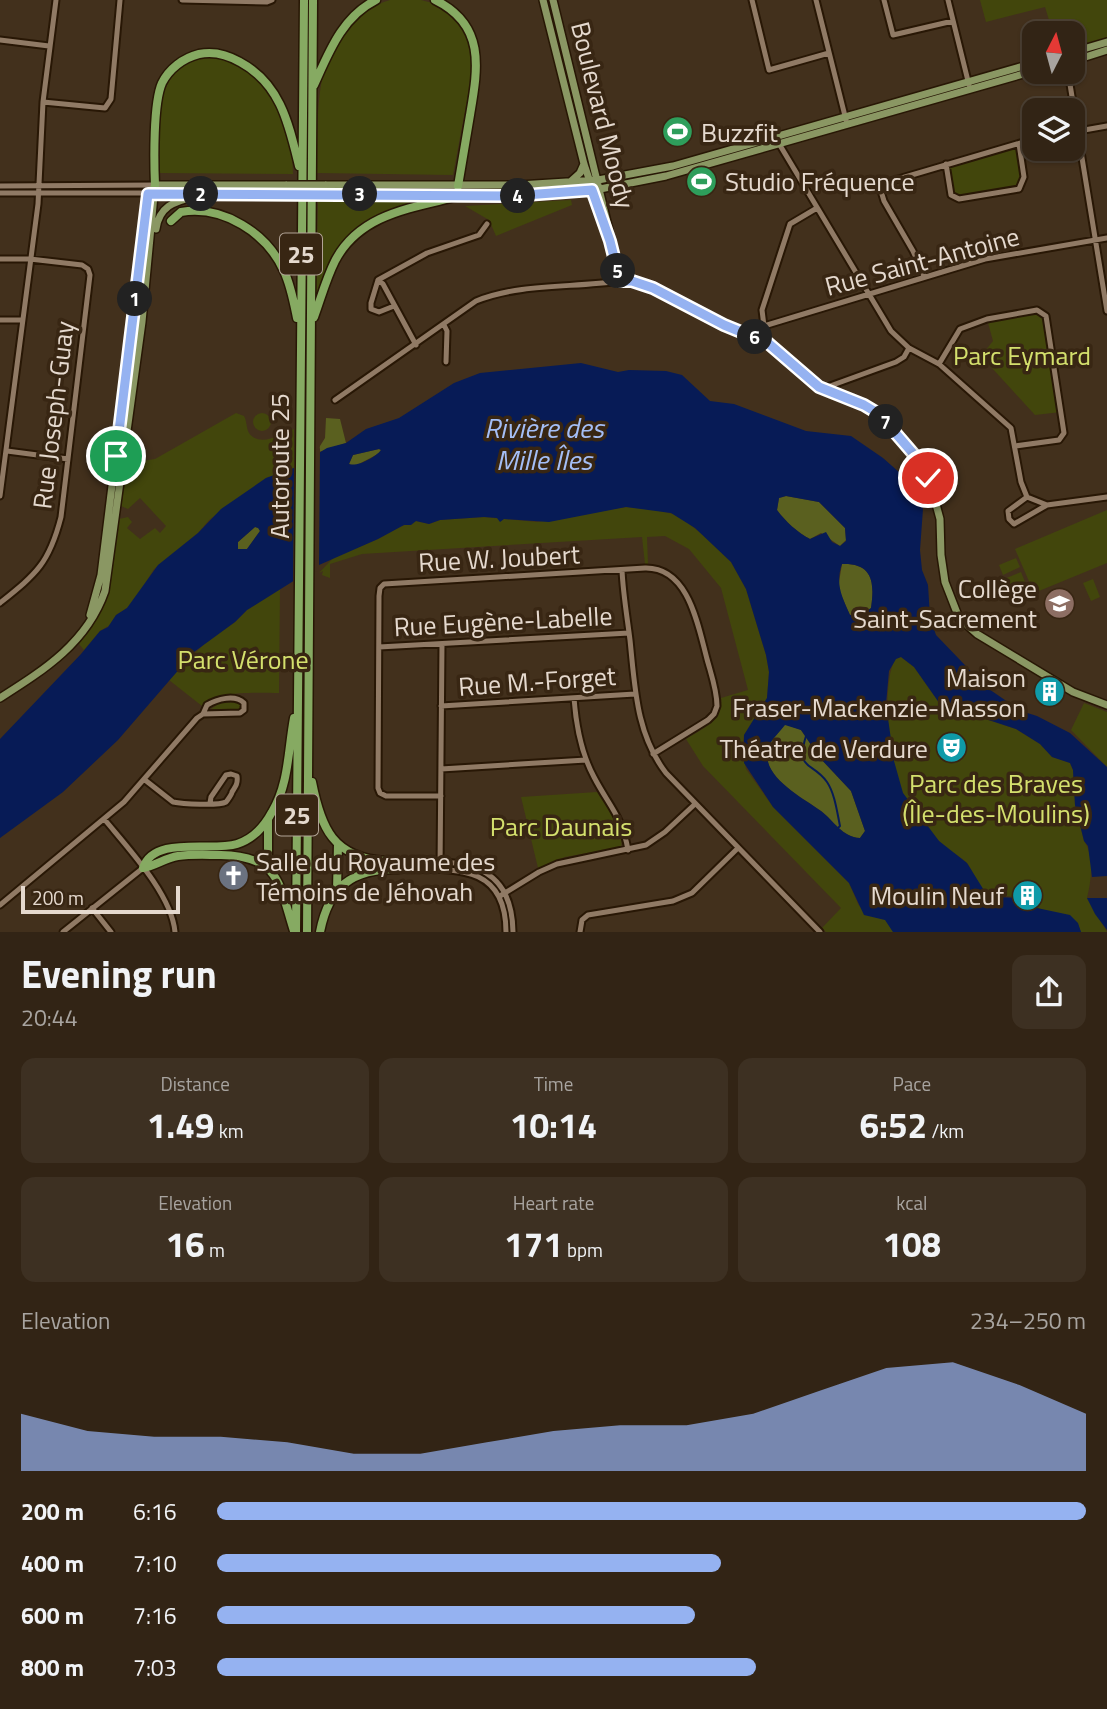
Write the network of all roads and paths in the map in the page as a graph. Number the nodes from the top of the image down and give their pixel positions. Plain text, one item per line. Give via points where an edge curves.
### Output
1 (56, 0) edge
2 (120, 0) edge
3 (182, 0) edge
4 (304, 0) edge
5 (313, 0) edge
6 (376, 0) edge
7 (435, 0) edge
8 (543, 0) edge
9 (553, 0) edge
10 (752, 0) edge
11 (816, 0) edge
12 (884, 0) edge
13 (948, 0) edge
14 (202, 1) edge
15 (269, 1) edge
16 (953, 21) junction
17 (0, 40) edge
18 (1107, 42) edge
19 (50, 46) junction
20 (1085, 48) edge
21 (1107, 50) edge
22 (829, 53) junction
23 (1085, 57) edge
24 (1022, 67) edge
25 (1022, 74) edge
26 (969, 85) junction
27 (313, 88) junction
28 (43, 102) junction
29 (846, 120) junction
30 (1107, 126) edge
31 (1085, 130) edge
32 (775, 136) junction
33 (1022, 143) edge
34 (1018, 144) junction
35 (779, 145) junction
36 (1081, 161) edge
37 (583, 164) junction
38 (946, 164) junction
39 (302, 176) junction
40 (594, 181) junction
41 (570, 183) junction
42 (0, 186) edge
43 (458, 186) junction
44 (287, 189) junction
45 (39, 190) junction
46 (596, 190) junction
47 (153, 191) junction
48 (0, 193) edge
49 (209, 194) junction
50 (459, 196) junction
51 (817, 208) junction
52 (171, 220) dead end
53 (487, 224) dead end
54 (1107, 238) edge
55 (1096, 240) junction
56 (0, 259) edge
57 (30, 259) junction
58 (147, 274) junction
59 (924, 276) junction
60 (378, 280) junction
61 (620, 281) junction
62 (867, 293) junction
63 (1106, 300) edge
64 (394, 306) junction
65 (1107, 311) edge
66 (0, 320) edge
67 (22, 320) junction
68 (311, 323) junction
69 (444, 325) junction
70 (764, 326) junction
71 (300, 332) junction
72 (752, 336) junction
73 (416, 345) junction
74 (909, 348) junction
75 (446, 362) dead end
76 (939, 364) junction
77 (826, 390) junction
78 (335, 400) dead end
79 (1015, 446) junction
80 (7, 451) junction
81 (68, 459) junction
82 (0, 496) edge
83 (1027, 497) junction
84 (1107, 497) edge
85 (1046, 505) junction
86 (113, 511) junction
87 (622, 570) junction
88 (0, 603) edge
89 (629, 633) junction
90 (442, 644) junction
91 (379, 647) junction
92 (635, 694) junction
93 (0, 698) edge
94 (298, 698) junction
95 (574, 698) junction
96 (1107, 705) edge
97 (441, 706) junction
98 (203, 714) junction
99 (653, 754) junction
100 (586, 760) junction
101 (309, 766) junction
102 (441, 769) junction
103 (145, 780) junction
104 (441, 796) junction
105 (210, 803) junction
106 (695, 804) junction
107 (268, 819) junction
108 (105, 820) junction
109 (338, 844) junction
110 (738, 848) junction
111 (628, 850) junction
112 (386, 861) joint
113 (440, 862) junction
114 (142, 868) junction
115 (268, 869) junction
116 (398, 869) joint
117 (440, 869) junction
118 (337, 890) junction
119 (502, 894) junction
120 (0, 905) edge
121 (92, 908) junction
122 (63, 932) edge
123 (111, 932) edge
124 (175, 932) edge
125 (295, 932) edge
126 (307, 932) edge
127 (320, 932) edge
128 (506, 932) edge
129 (513, 932) edge
130 (580, 932) edge
131 (820, 932) edge

1 - 19 street
2 - 28 street via 111,99 105,108
3 - 14 street
4 - 39 highway, Autoroute 25 / 25
5 - 27 highway, Autoroute 25 / 25
6 - 27 highway via 341,30
7 - 43 highway via 467,27 477,57
8 - 37 main road, Boulevard Moody
9 - 40 main road, Boulevard Moody
10 - 22 street via 769,70
11 - 22 street
12 - 16 street via 892,35
13 - 16 street
14 - 15 street
16 - 26 street
17 - 19 street
18 - 20 main road
19 - 28 street
21 - 23 main road
22 - 29 street
24 - 26 main road
25 - 26 main road
26 - 29 main road
27 - 68 highway, Autoroute 25 / 25
28 - 45 street
29 - 32 main road
29 - 35 main road
30 - 31 street
32 - 35 street
32 - 40 main road via 664,168
33 - 34 street
34 - 38 street
34 - 38 street via 1024,177 1019,189 959,199 951,195
35 - 46 main road
35 - 51 street
36 - 55 street
37 - 40 main road, Boulevard Moody
37 - 41 main road
38 - 59 street via 888,182 881,191
39 - 47 highway via 286,117 270,86 239,61 206,53 178,64 161,86
39 - 71 highway, Autoroute 25 / 25
40 - 41 main road
40 - 46 main road, Boulevard Moody
41 - 43 main road
42 - 45 street
43 - 44 main road, bridge
44 - 47 main road
44 - 49 main road
44 - 50 main road, bridge
45 - 47 street
45 - 47 street
45 - 48 street
45 - 57 street
46 - 50 main road
46 - 61 main road, Boulevard Moody via 608,217
47 - 49 main road
47 - 58 main road
47 - 86 main road
49 - 58 main road via 177,201 162,211
50 - 68 highway via 394,212 360,230 337,258
51 - 62 street
51 - 70 street via 790,224 762,310
52 - 71 highway via 181,212 205,212 230,219 255,234 285,273
53 - 60 street via 479,235 427,253
54 - 55 street, Rue Saint-Antoine
55 - 59 street, Rue Saint-Antoine via 985,259
55 - 63 street
56 - 57 street, Rue Joseph-Guay
57 - 67 street
57 - 81 street, Rue Joseph-Guay via 82,265 90,275
58 - 86 main road
59 - 62 street, Rue Saint-Antoine
60 - 64 street
60 - 64 street via 371,309 379,312
61 - 69 street via 495,295 473,303
61 - 72 main road via 653,288
62 - 70 street, Rue Saint-Antoine
62 - 74 street via 891,331
63 - 65 street
64 - 73 street
66 - 67 street
67 - 80 street
68 - 101 highway, Autoroute 25 / 25
69 - 73 street
69 - 75 street
70 - 72 street, Rue Saint-Antoine
71 - 94 highway, Autoroute 25 / 25
72 - 77 main road via 772,345
73 - 78 street
74 - 76 street
74 - 77 street via 896,362
76 - 79 street via 1011,428
76 - 79 street via 960,329 1037,310 1046,316 1064,433 1059,440
77 - 96 main road via 879,414 923,466 940,517 945,582 961,621 1067,688
79 - 83 street
80 - 81 street
80 - 82 street
81 - 88 street, Rue Joseph-Guay via 61,517 51,551 34,575
83 - 85 street
83 - 85 street via 1008,511 1014,524
84 - 85 street
86 - 93 main road via 106,585 97,611 54,662
87 - 89 street
87 - 91 street, Rue W. Joubert via 386,584 381,587
87 - 99 street, Rue W. Joubert via 661,569 690,600 717,699 711,717
89 - 90 street, Rue Eugène-Labelle
89 - 92 street
90 - 91 street, Rue Eugène-Labelle
90 - 97 street
91 - 104 street via 378,790 386,796
92 - 95 street, Rue M.-Forget
92 - 99 street
94 - 107 highway via 284,785
94 - 125 highway, Autoroute 25 / 25
95 - 97 street, Rue M.-Forget
95 - 100 street
97 - 102 street
98 - 98 street via 240,713 244,703 238,698 218,699 207,705
98 - 103 street
99 - 106 street
100 - 102 street
100 - 111 street via 622,824
101 - 109 highway via 320,817
101 - 126 highway, Autoroute 25 / 25
102 - 104 street
103 - 105 street via 173,802
103 - 108 street
104 - 113 street
105 - 105 street via 226,801 238,783 237,776 226,775
106 - 110 street
106 - 111 street via 655,840
107 - 114 highway via 239,843 170,848 146,859
107 - 115 highway
108 - 114 street
108 - 120 street
109 - 112 highway via 362,858
109 - 118 highway
110 - 130 street via 685,897 591,914 582,920
110 - 131 street
111 - 119 street via 557,864
112 - 113 street
113 - 117 street
113 - 119 street via 479,869 495,880
114 - 115 highway via 173,857 203,855 246,857
114 - 121 street
114 - 124 street via 169,906
115 - 125 highway via 281,889
116 - 117 street
116 - 118 highway via 364,873
117 - 119 street via 474,873
118 - 127 highway
119 - 128 street
119 - 129 street via 512,913
121 - 122 street
121 - 123 street

